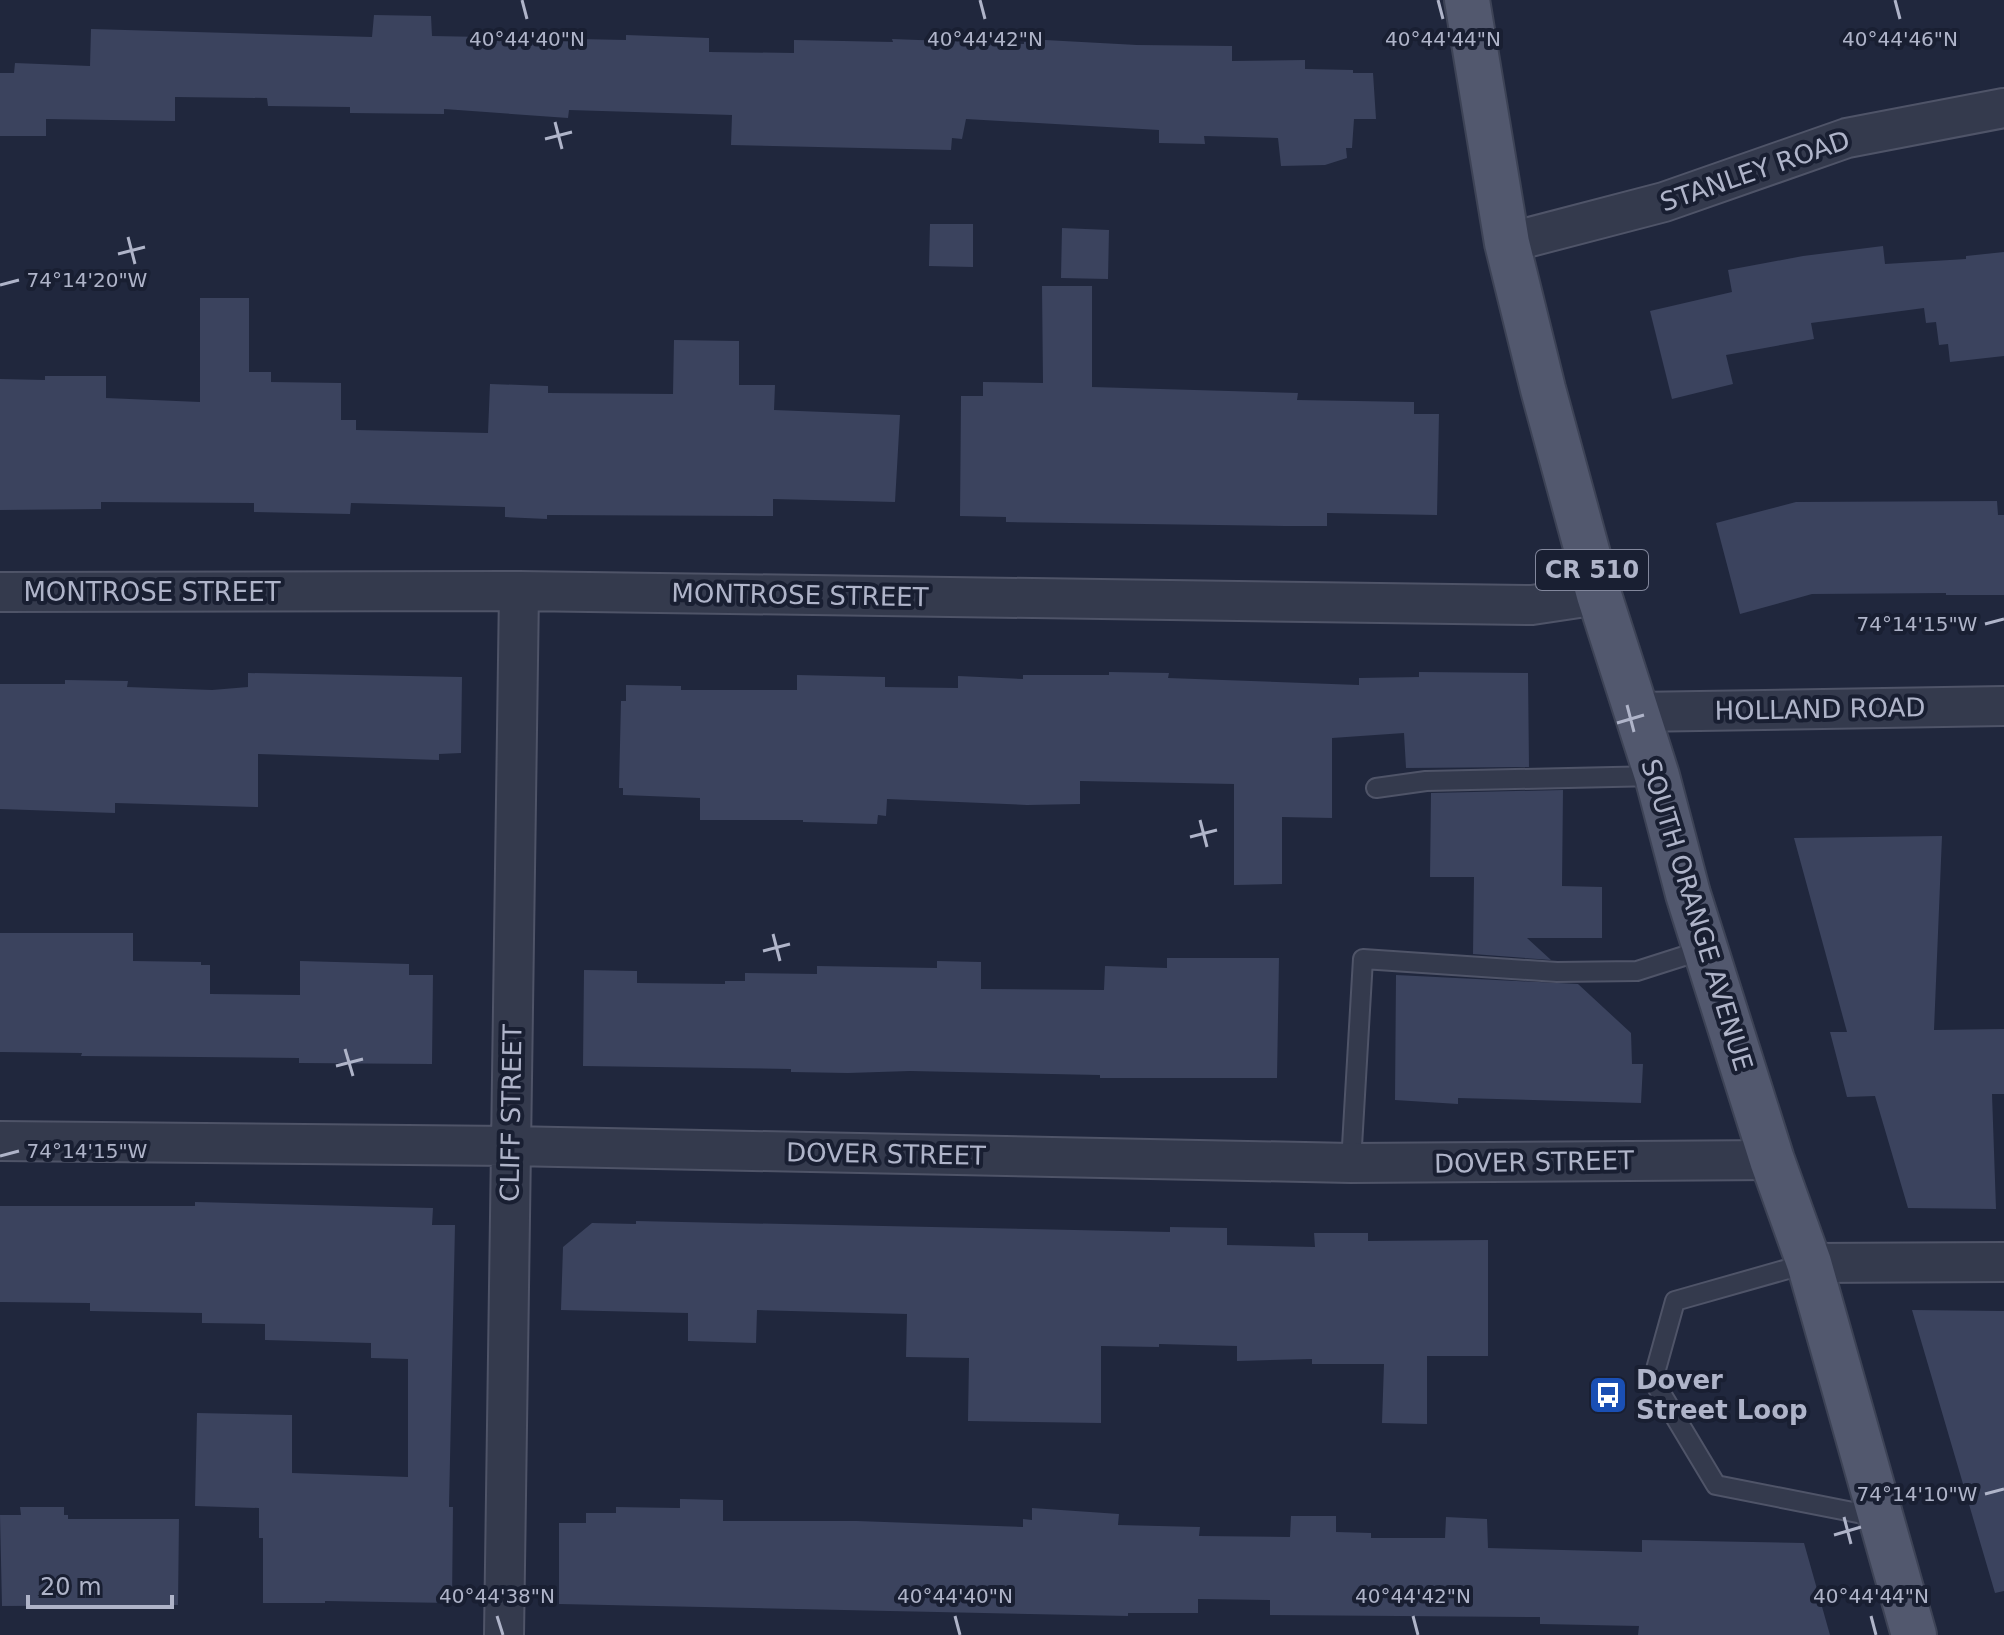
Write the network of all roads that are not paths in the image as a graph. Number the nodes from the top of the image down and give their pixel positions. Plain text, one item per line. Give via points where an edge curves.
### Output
1 (1467, 0) edge
2 (2004, 108) edge
3 (1507, 243) junction
4 (519, 591) junction
5 (0, 592) edge
6 (1599, 595) junction
7 (2004, 706) edge
8 (1635, 712) junction
9 (1657, 776) junction
10 (1376, 788) dead end
11 (1706, 949) junction
12 (0, 1141) edge
13 (510, 1146) junction
14 (1772, 1160) junction
15 (1351, 1163) junction
16 (2004, 1262) edge
17 (1809, 1263) junction
18 (1881, 1517) junction
19 (504, 1635) edge
20 (1914, 1635) edge

1 - 3 main road, SOUTH ORANGE AVENUE / CR 510
2 - 3 street, STANLEY ROAD via 1847,138 1664,202
3 - 6 main road, SOUTH ORANGE AVENUE / CR 510
4 - 5 street, MONTROSE STREET
4 - 6 street, MONTROSE STREET via 1532,605
4 - 13 street, CLIFF STREET
6 - 8 main road, SOUTH ORANGE AVENUE / CR 510
7 - 8 street, HOLLAND ROAD
8 - 9 main road, SOUTH ORANGE AVENUE / CR 510
9 - 10 lane via 1426,781
9 - 11 main road, SOUTH ORANGE AVENUE / CR 510
11 - 14 main road, SOUTH ORANGE AVENUE / CR 510
11 - 15 lane via 1637,971 1557,972 1363,959
12 - 13 street, DOVER STREET
13 - 15 street, DOVER STREET
13 - 19 street, CLIFF STREET
14 - 15 street, DOVER STREET
14 - 17 main road, SOUTH ORANGE AVENUE / CR 510
16 - 17 street
17 - 18 main road, SOUTH ORANGE AVENUE / CR 510
17 - 18 lane via 1675,1301 1653,1380 1716,1485
18 - 20 main road, SOUTH ORANGE AVENUE / CR 510

